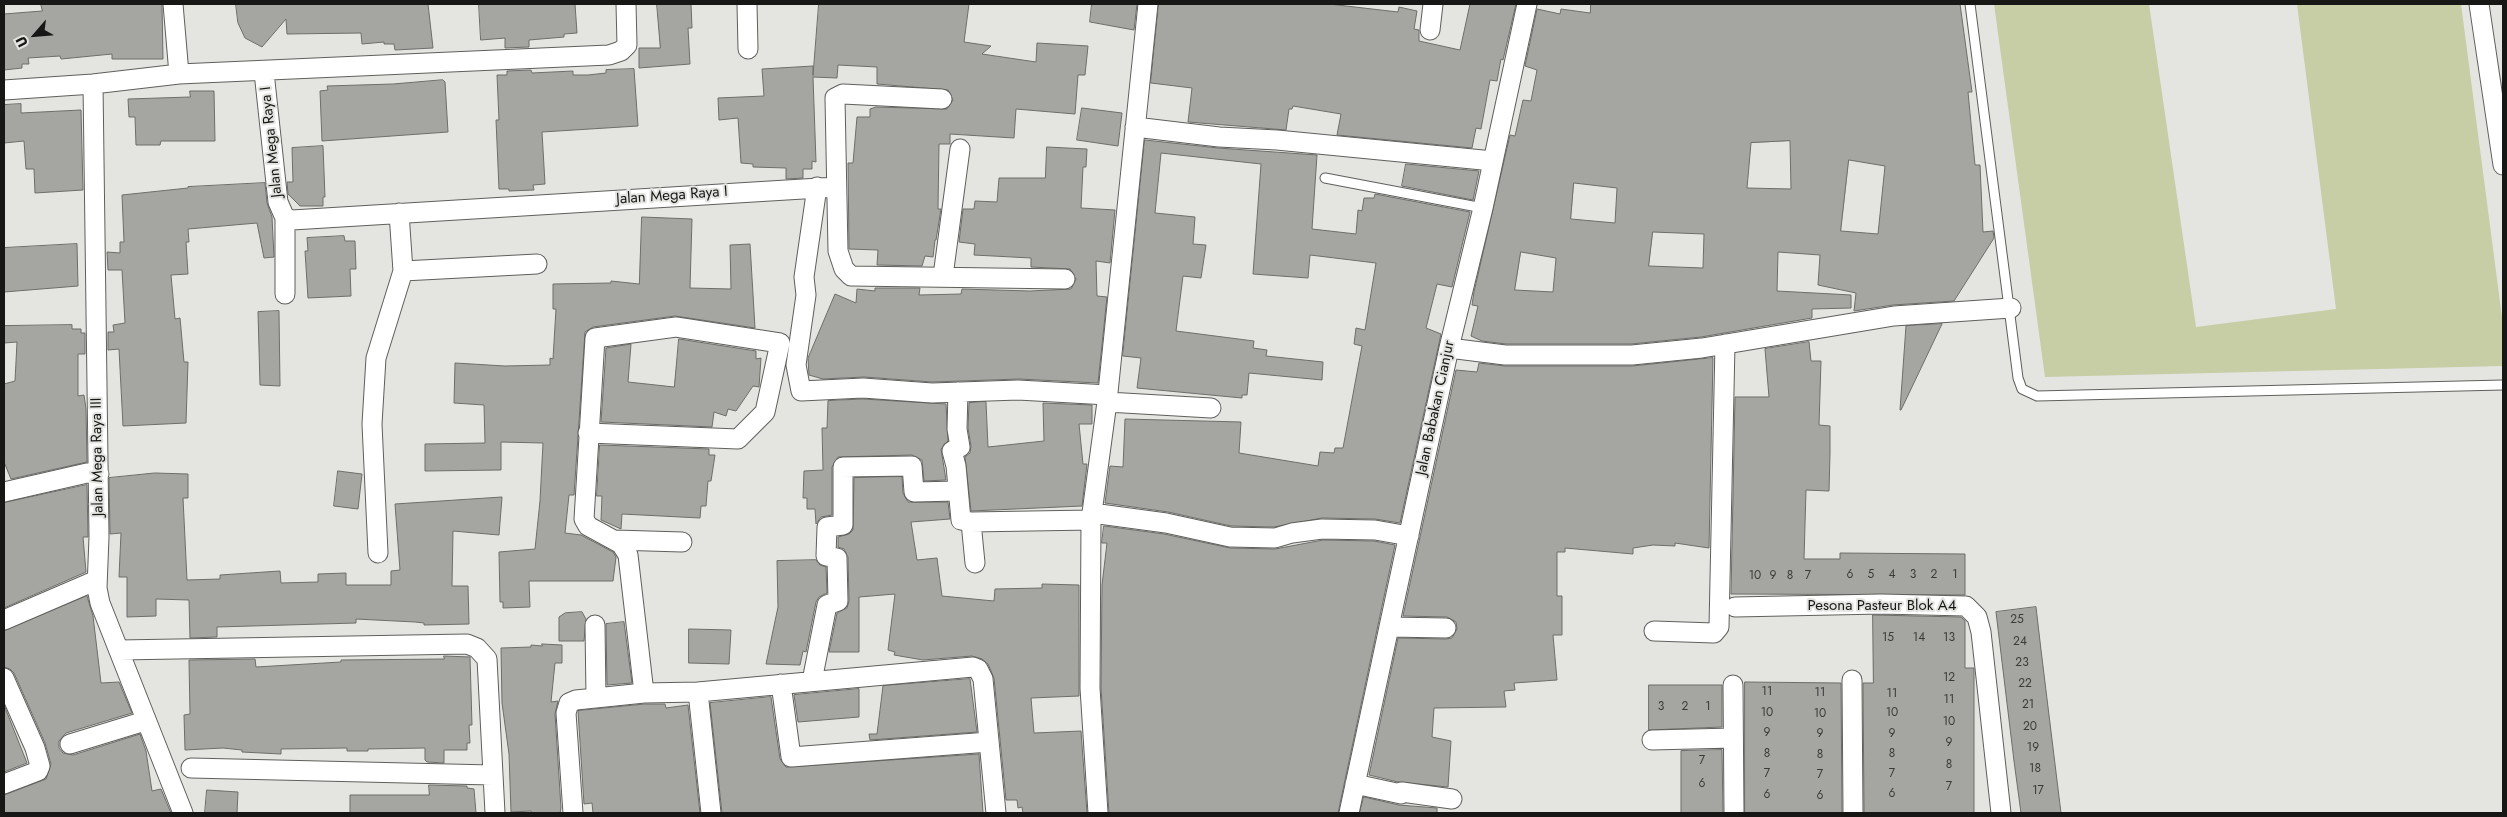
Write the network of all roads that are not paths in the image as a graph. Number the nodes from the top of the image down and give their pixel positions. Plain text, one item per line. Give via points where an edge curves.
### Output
1 (173, 4) edge
2 (626, 4) edge
3 (747, 4) edge
4 (1148, 4) edge
5 (1434, 4) edge
6 (1527, 4) edge
7 (1970, 4) edge
8 (2479, 4) edge
9 (1430, 30) dead end
10 (748, 49) dead end
11 (264, 72) junction
12 (179, 74) junction
13 (93, 84) junction
14 (4, 90) edge
15 (942, 99) dead end
16 (1135, 126) junction
17 (960, 149) dead end
18 (1493, 161) junction
19 (2503, 165) edge
20 (1325, 178) dead end
21 (817, 187) junction
22 (836, 187) junction
23 (1483, 208) junction
24 (399, 213) junction
25 (285, 218) junction
26 (537, 264) dead end
27 (403, 271) junction
28 (944, 276) junction
29 (1065, 279) dead end
30 (285, 294) dead end
31 (2011, 308) junction
32 (1725, 344) junction
33 (1449, 348) junction
34 (2503, 385) edge
35 (958, 392) junction
36 (1108, 398) junction
37 (1211, 408) dead end
38 (588, 433) junction
39 (99, 474) junction
40 (958, 491) junction
41 (4, 492) edge
42 (1091, 516) junction
43 (971, 522) junction
44 (1409, 536) junction
45 (615, 540) junction
46 (682, 542) dead end
47 (378, 553) dead end
48 (974, 563) dead end
49 (97, 580) junction
50 (1735, 608) dead end
51 (4, 620) edge
52 (594, 624) dead end
53 (1389, 628) junction
54 (1446, 628) dead end
55 (1654, 631) dead end
56 (119, 650) junction
57 (4, 678) edge
58 (1852, 680) dead end
59 (812, 681) junction
60 (781, 684) junction
61 (1733, 685) dead end
62 (698, 692) junction
63 (644, 693) junction
64 (596, 698) junction
65 (145, 721) junction
66 (1733, 738) junction
67 (1652, 740) dead end
68 (989, 742) junction
69 (70, 744) dead end
70 (191, 768) dead end
71 (492, 775) junction
72 (4, 784) edge
73 (1355, 784) junction
74 (1452, 799) dead end
75 (183, 813) edge
76 (495, 813) edge
77 (574, 813) edge
78 (711, 813) edge
79 (996, 813) edge
80 (1098, 813) edge
81 (1349, 813) edge
82 (1734, 813) edge
83 (1853, 813) edge
84 (2001, 813) edge

1 - 12 street
2 - 11 street, Jalan Mega Raya I via 627,45 609,55
3 - 10 street
4 - 16 street
5 - 9 street
6 - 18 street, Jalan Babakan Cianjur
7 - 31 lane
8 - 19 street
11 - 12 street
11 - 25 street, Jalan Mega Raya I via 278,202
12 - 13 street
13 - 14 street
13 - 39 street, Jalan Mega Raya III
15 - 22 street via 838,94 834,103
16 - 18 street via 1219,137
16 - 36 street
17 - 28 street
18 - 23 street, Jalan Babakan Cianjur
20 - 23 lane
21 - 22 street, Jalan Mega Raya I
21 - 24 street, Jalan Mega Raya I
21 - 35 street via 796,365 801,391 863,388
22 - 28 street via 839,257 851,276
23 - 33 street, Jalan Babakan Cianjur
24 - 25 street, Jalan Mega Raya I
24 - 27 street
25 - 30 street
26 - 27 street
27 - 47 street via 376,358 372,424
28 - 29 street
31 - 32 street via 1894,316
31 - 34 lane via 2018,378 2022,389 2037,396
32 - 33 street via 1632,355 1504,355
32 - 55 street via 1719,627 1714,633
33 - 44 street, Jalan Babakan Cianjur
35 - 36 street via 1018,390
35 - 40 street via 960,447 952,451
36 - 37 street
36 - 42 street
38 - 38 street via 595,338 676,327 780,343 764,412 738,439
38 - 45 street via 585,523
39 - 41 street via 87,473
39 - 49 street, Jalan Mega Raya III
40 - 43 street via 961,520
40 - 59 street via 914,492 912,466 843,467 843,525 827,527 826,556 837,558 838,601 827,605
42 - 43 street
42 - 44 street via 1166,523 1230,538 1275,538 1322,529 1375,530
42 - 80 street via 1090,688
43 - 48 street
44 - 53 street, Jalan Babakan Cianjur
45 - 46 street
45 - 63 street via 628,555
49 - 51 street
49 - 56 street, Jalan Mega Raya III via 100,603
50 - 84 street, Pesona Pasteur Blok A4 via 1881,604 1966,606 1977,618 1981,632
52 - 64 street
53 - 54 street
53 - 73 street, Jalan Babakan Cianjur
56 - 65 street, Jalan Mega Raya III
56 - 71 street via 467,644 477,648 487,659
57 - 72 street via 36,748 40,766 38,771
58 - 83 street
59 - 60 street
59 - 68 street via 973,667 983,678
60 - 62 street
60 - 68 street via 791,758
61 - 66 street
62 - 63 street
62 - 78 street
63 - 64 street
64 - 77 street via 569,703 566,713
65 - 69 street
65 - 75 street, Jalan Mega Raya III
66 - 67 street
66 - 82 street
68 - 79 street
70 - 71 street
71 - 76 street
73 - 74 street via 1401,794
73 - 81 street, Jalan Babakan Cianjur

